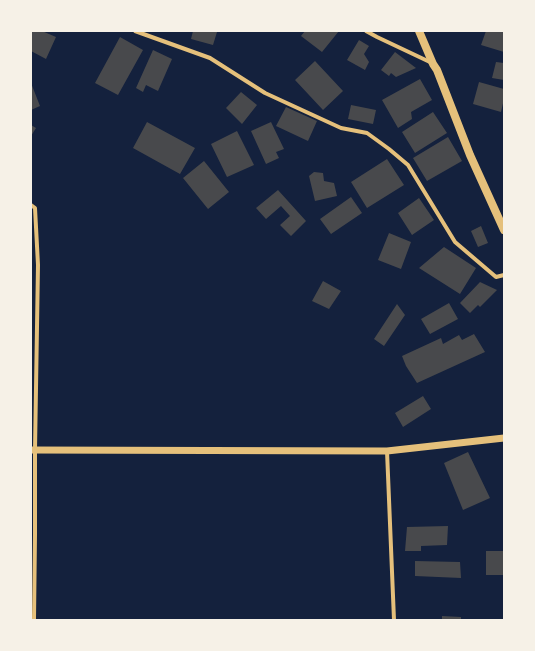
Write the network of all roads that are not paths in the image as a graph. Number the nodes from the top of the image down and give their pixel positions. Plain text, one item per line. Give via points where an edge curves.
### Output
1 (135, 31) edge
2 (366, 31) edge
3 (419, 31) edge
4 (433, 64) junction
5 (31, 205) edge
6 (503, 225) edge
7 (504, 275) edge
8 (504, 438) edge
9 (33, 450) edge
10 (387, 451) junction
11 (34, 620) edge
12 (394, 620) edge

1 - 7 street via 210,58 265,92 341,128 367,133 408,165 455,242 496,277
2 - 4 street
3 - 4 main road
4 - 6 main road via 470,155
5 - 9 street via 35,208 38,265
8 - 10 street
9 - 10 street
9 - 11 street
10 - 12 street

